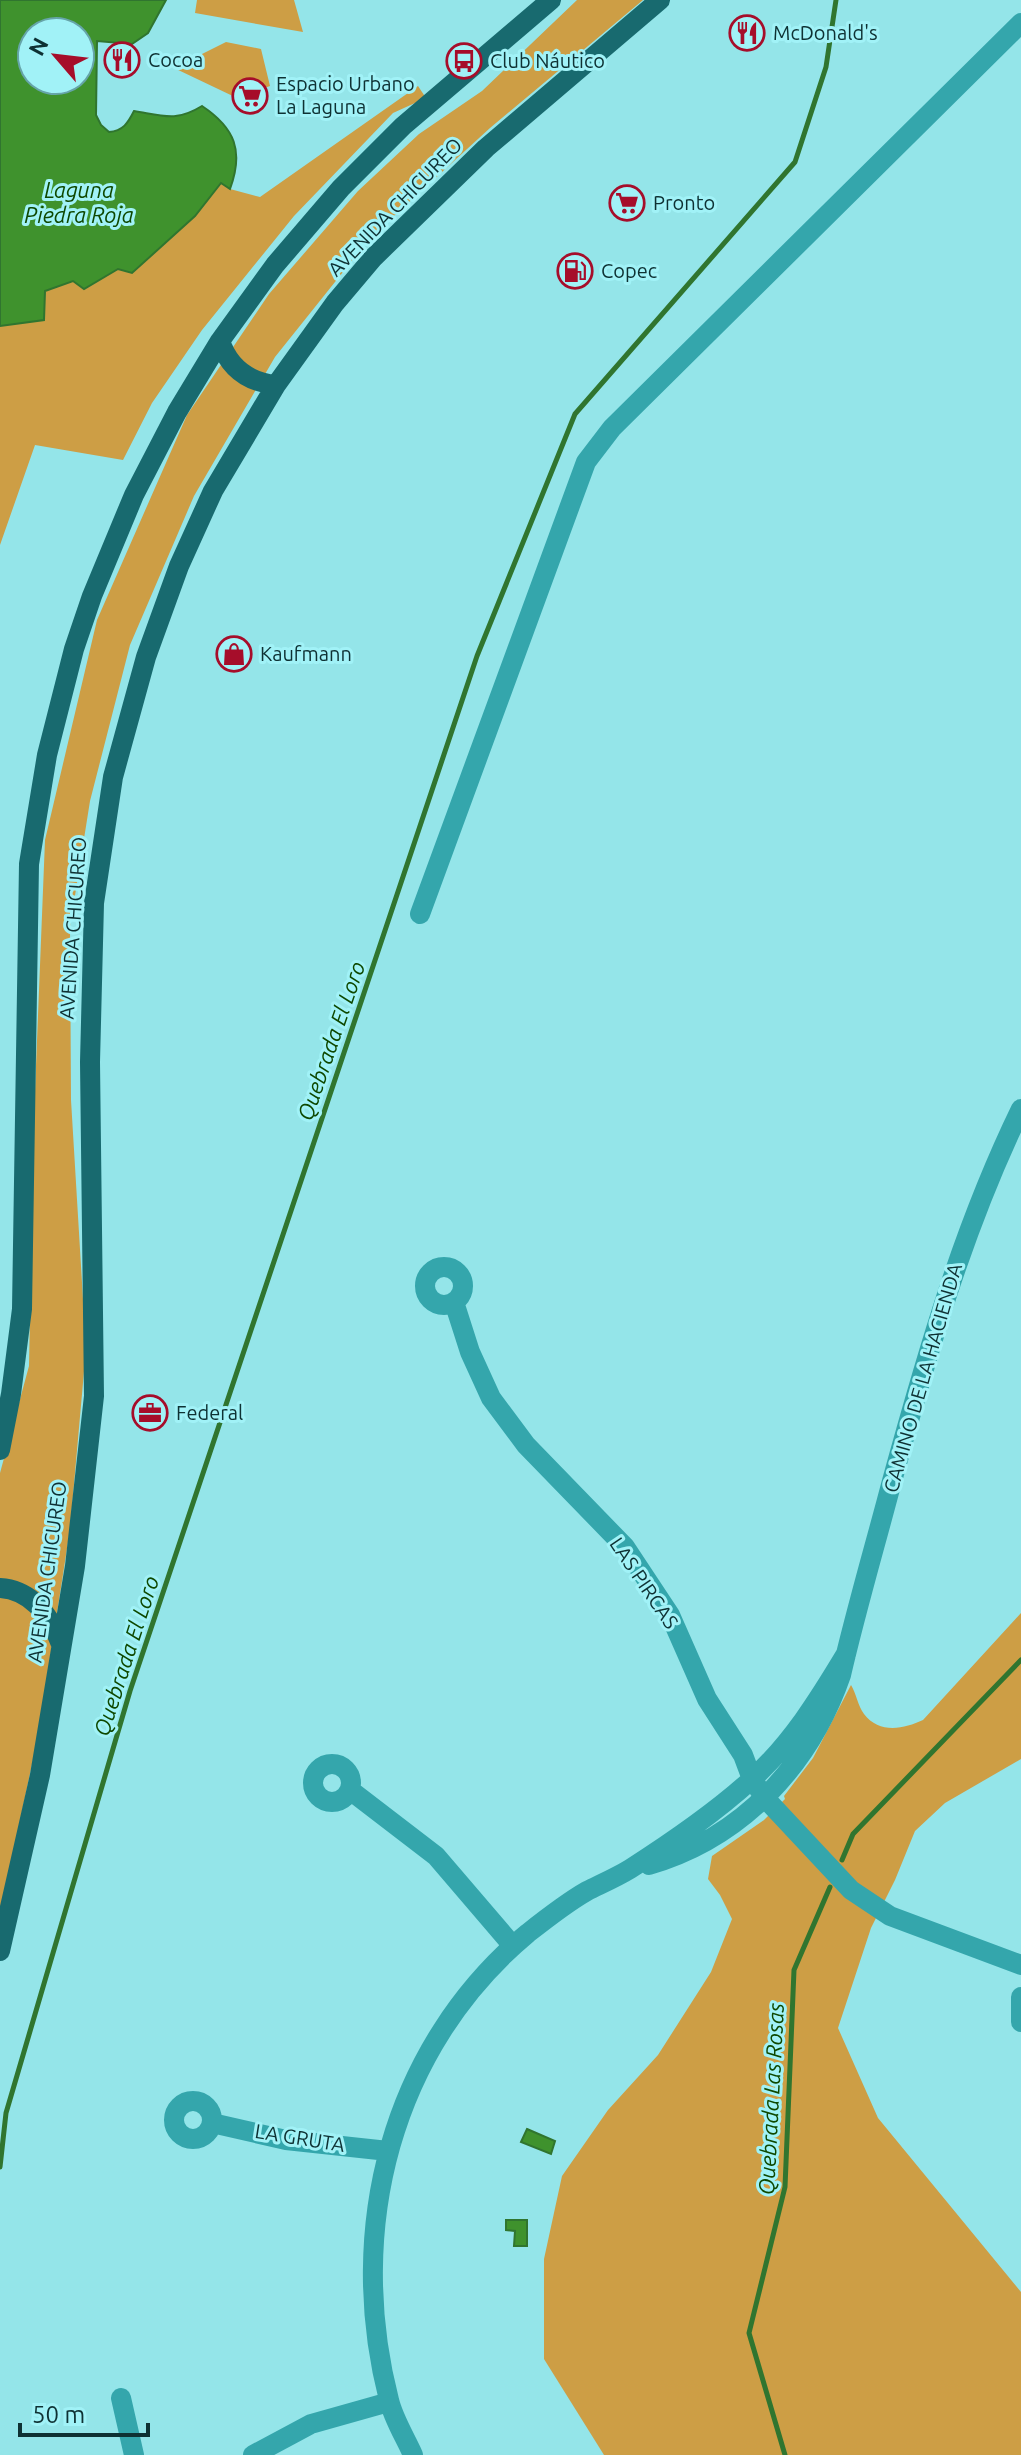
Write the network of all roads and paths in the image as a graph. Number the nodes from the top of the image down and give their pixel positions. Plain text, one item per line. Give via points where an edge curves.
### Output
1 (551, 0) edge
2 (660, 0) edge
3 (1021, 23) edge
4 (220, 341) junction
5 (276, 385) junction
6 (420, 914) dead end
7 (1021, 1109) edge
8 (454, 1302) dead end
9 (0, 1450) edge
10 (0, 1588) edge
11 (61, 1644) junction
12 (846, 1654) junction
13 (752, 1779) junction
14 (350, 1790) dead end
15 (765, 1798) junction
16 (626, 1871) junction
17 (513, 1946) junction
18 (0, 1951) edge
19 (1021, 1965) edge
20 (1021, 1997) edge
21 (1021, 2022) edge
22 (212, 2123) dead end
23 (388, 2151) junction
24 (121, 2398) dead end
25 (389, 2402) junction
26 (134, 2455) edge
27 (253, 2455) edge
28 (413, 2455) edge

1 - 4 main road, AVENIDA CHICUREO via 427,103 365,163 291,245
2 - 5 main road, AVENIDA CHICUREO via 486,148 373,258
3 - 6 street via 612,428 586,462
4 - 5 main road via 241,373
4 - 9 main road, AVENIDA CHICUREO via 155,453 112,545 74,649 47,755 29,864 22,1309
5 - 11 main road, AVENIDA CHICUREO via 213,491 179,566 130,710 106,811 94,903 90,1006 94,1396
7 - 12 street, CAMINO DE LA HACIENDA via 944,1297
8 - 13 street, LAS PIRCAS via 491,1398 526,1445 625,1547 670,1615 707,1699
10 - 11 main road via 35,1602
11 - 18 main road, AVENIDA CHICUREO via 40,1775
12 - 13 street, CAMINO DE LA HACIENDA via 798,1728
12 - 15 street, CAMINO DE LA HACIENDA via 816,1732
13 - 15 street, LAS PIRCAS
13 - 16 street, CAMINO DE LA HACIENDA
14 - 17 street via 436,1856
15 - 16 street, CAMINO DE LA HACIENDA via 703,1842
15 - 19 street, LAS PIRCAS via 851,1890 890,1916
16 - 17 street, CAMINO DE LA HACIENDA via 567,1904
17 - 23 street, CAMINO DE LA HACIENDA via 460,2003 423,2062
20 - 21 street
22 - 23 street, LA GRUTA via 286,2140
23 - 25 street, CAMINO DE LA HACIENDA via 375,2223 372,2287
24 - 26 street
25 - 27 street via 311,2424
25 - 28 street, CAMINO DE LA HACIENDA

